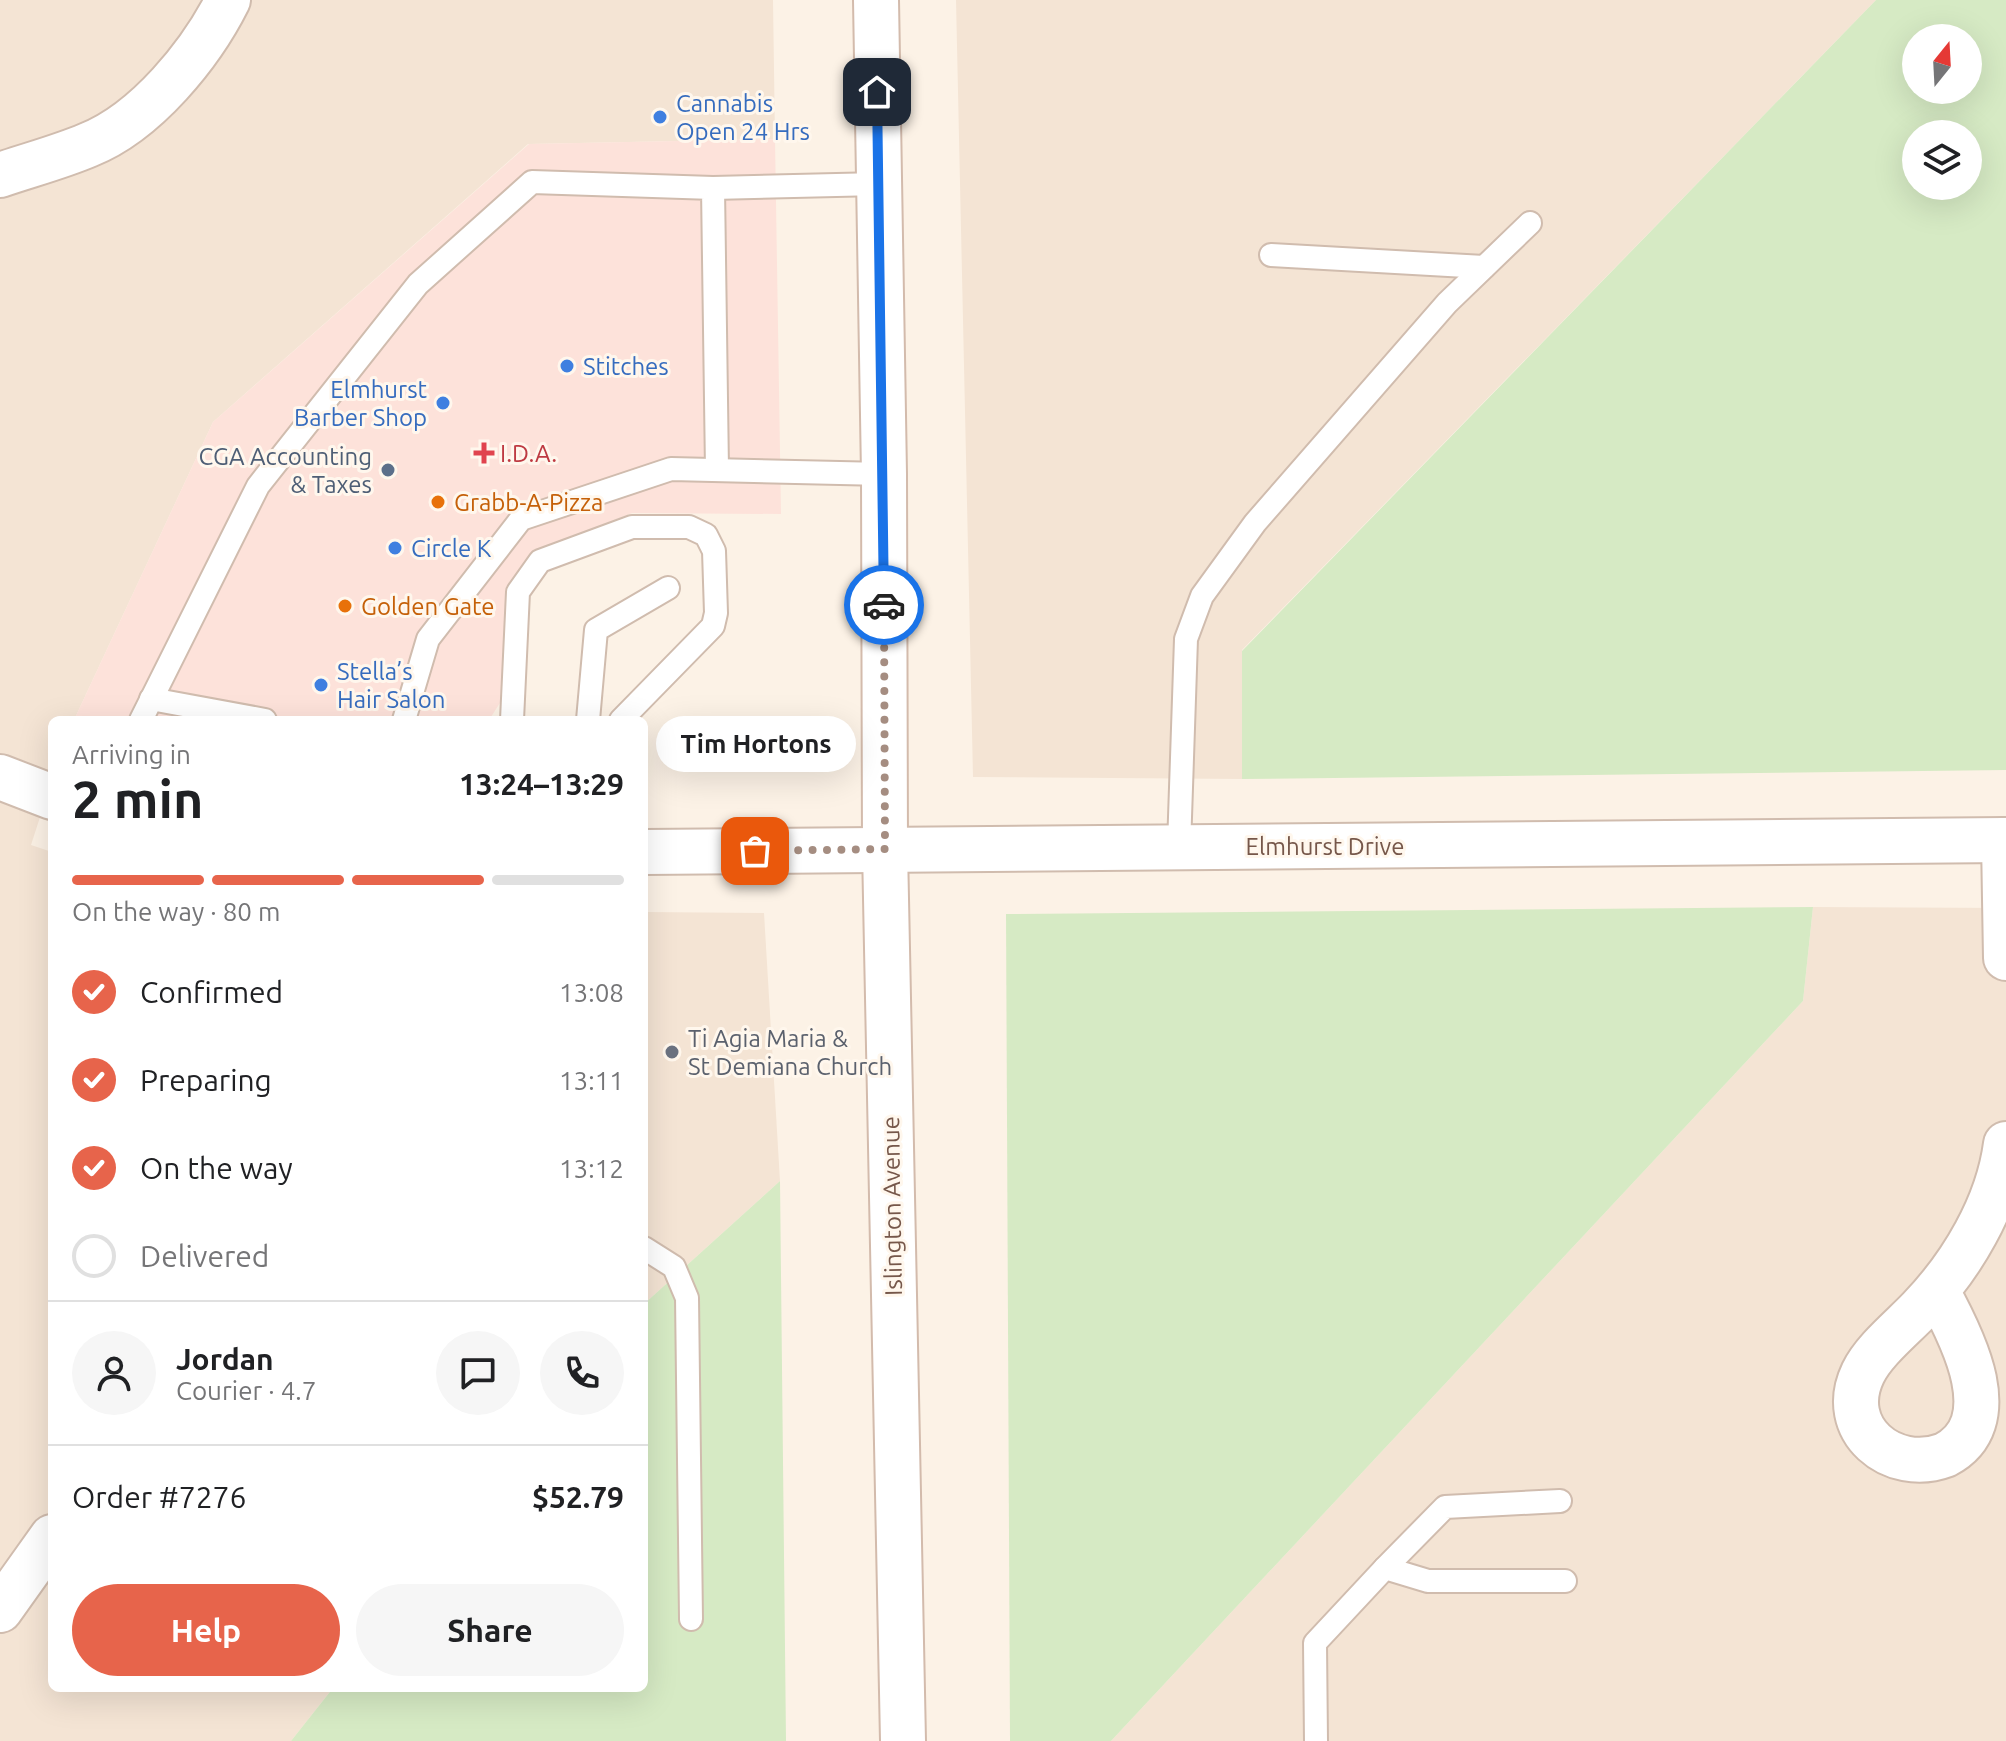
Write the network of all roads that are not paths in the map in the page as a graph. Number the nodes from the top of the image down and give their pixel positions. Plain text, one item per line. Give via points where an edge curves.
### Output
1 (228, 0) edge
2 (876, 0) edge
3 (0, 175) edge
4 (879, 184) junction
5 (713, 188) junction
6 (1530, 223) dead end
7 (1271, 255) dead end
8 (1484, 267) junction
9 (717, 470) junction
10 (884, 474) junction
11 (668, 588) dead end
12 (151, 699) junction
13 (143, 716) edge
14 (243, 716) edge
15 (405, 716) edge
16 (512, 716) edge
17 (588, 716) edge
18 (625, 716) edge
19 (0, 777) edge
20 (48, 795) edge
21 (2005, 840) edge
22 (1179, 847) junction
23 (885, 849) junction
24 (648, 852) edge
25 (2006, 958) edge
26 (2006, 1144) edge
27 (648, 1251) edge
28 (1937, 1291) dead end
29 (1560, 1501) dead end
30 (48, 1543) edge
31 (1385, 1568) junction
32 (1565, 1581) dead end
33 (0, 1610) edge
34 (691, 1619) dead end
35 (903, 1741) edge
36 (1316, 1741) edge

1 - 3 street via 184,69 144,110 91,145
2 - 4 street, Islington Avenue
4 - 5 lane
4 - 10 street, Islington Avenue
5 - 9 lane
5 - 12 lane via 532,182 418,284 258,486
6 - 8 lane
7 - 8 lane
8 - 22 lane via 1255,523 1202,596 1186,639
9 - 10 lane
9 - 15 lane via 671,469 521,519 428,639
10 - 23 street, Islington Avenue
11 - 17 lane via 596,630
12 - 13 lane
12 - 14 lane
16 - 18 lane via 518,592 540,561 632,527 689,527 706,535 714,551 713,626
19 - 20 street
21 - 22 street, Elmhurst Drive
21 - 25 street
22 - 23 street, Elmhurst Drive
23 - 24 street, Elmhurst Drive
23 - 35 street, Islington Avenue
26 - 28 street via 1977,1230
27 - 34 lane via 674,1267 687,1298
29 - 31 lane via 1445,1507
30 - 33 street
31 - 32 lane via 1428,1581
31 - 36 lane via 1315,1643

